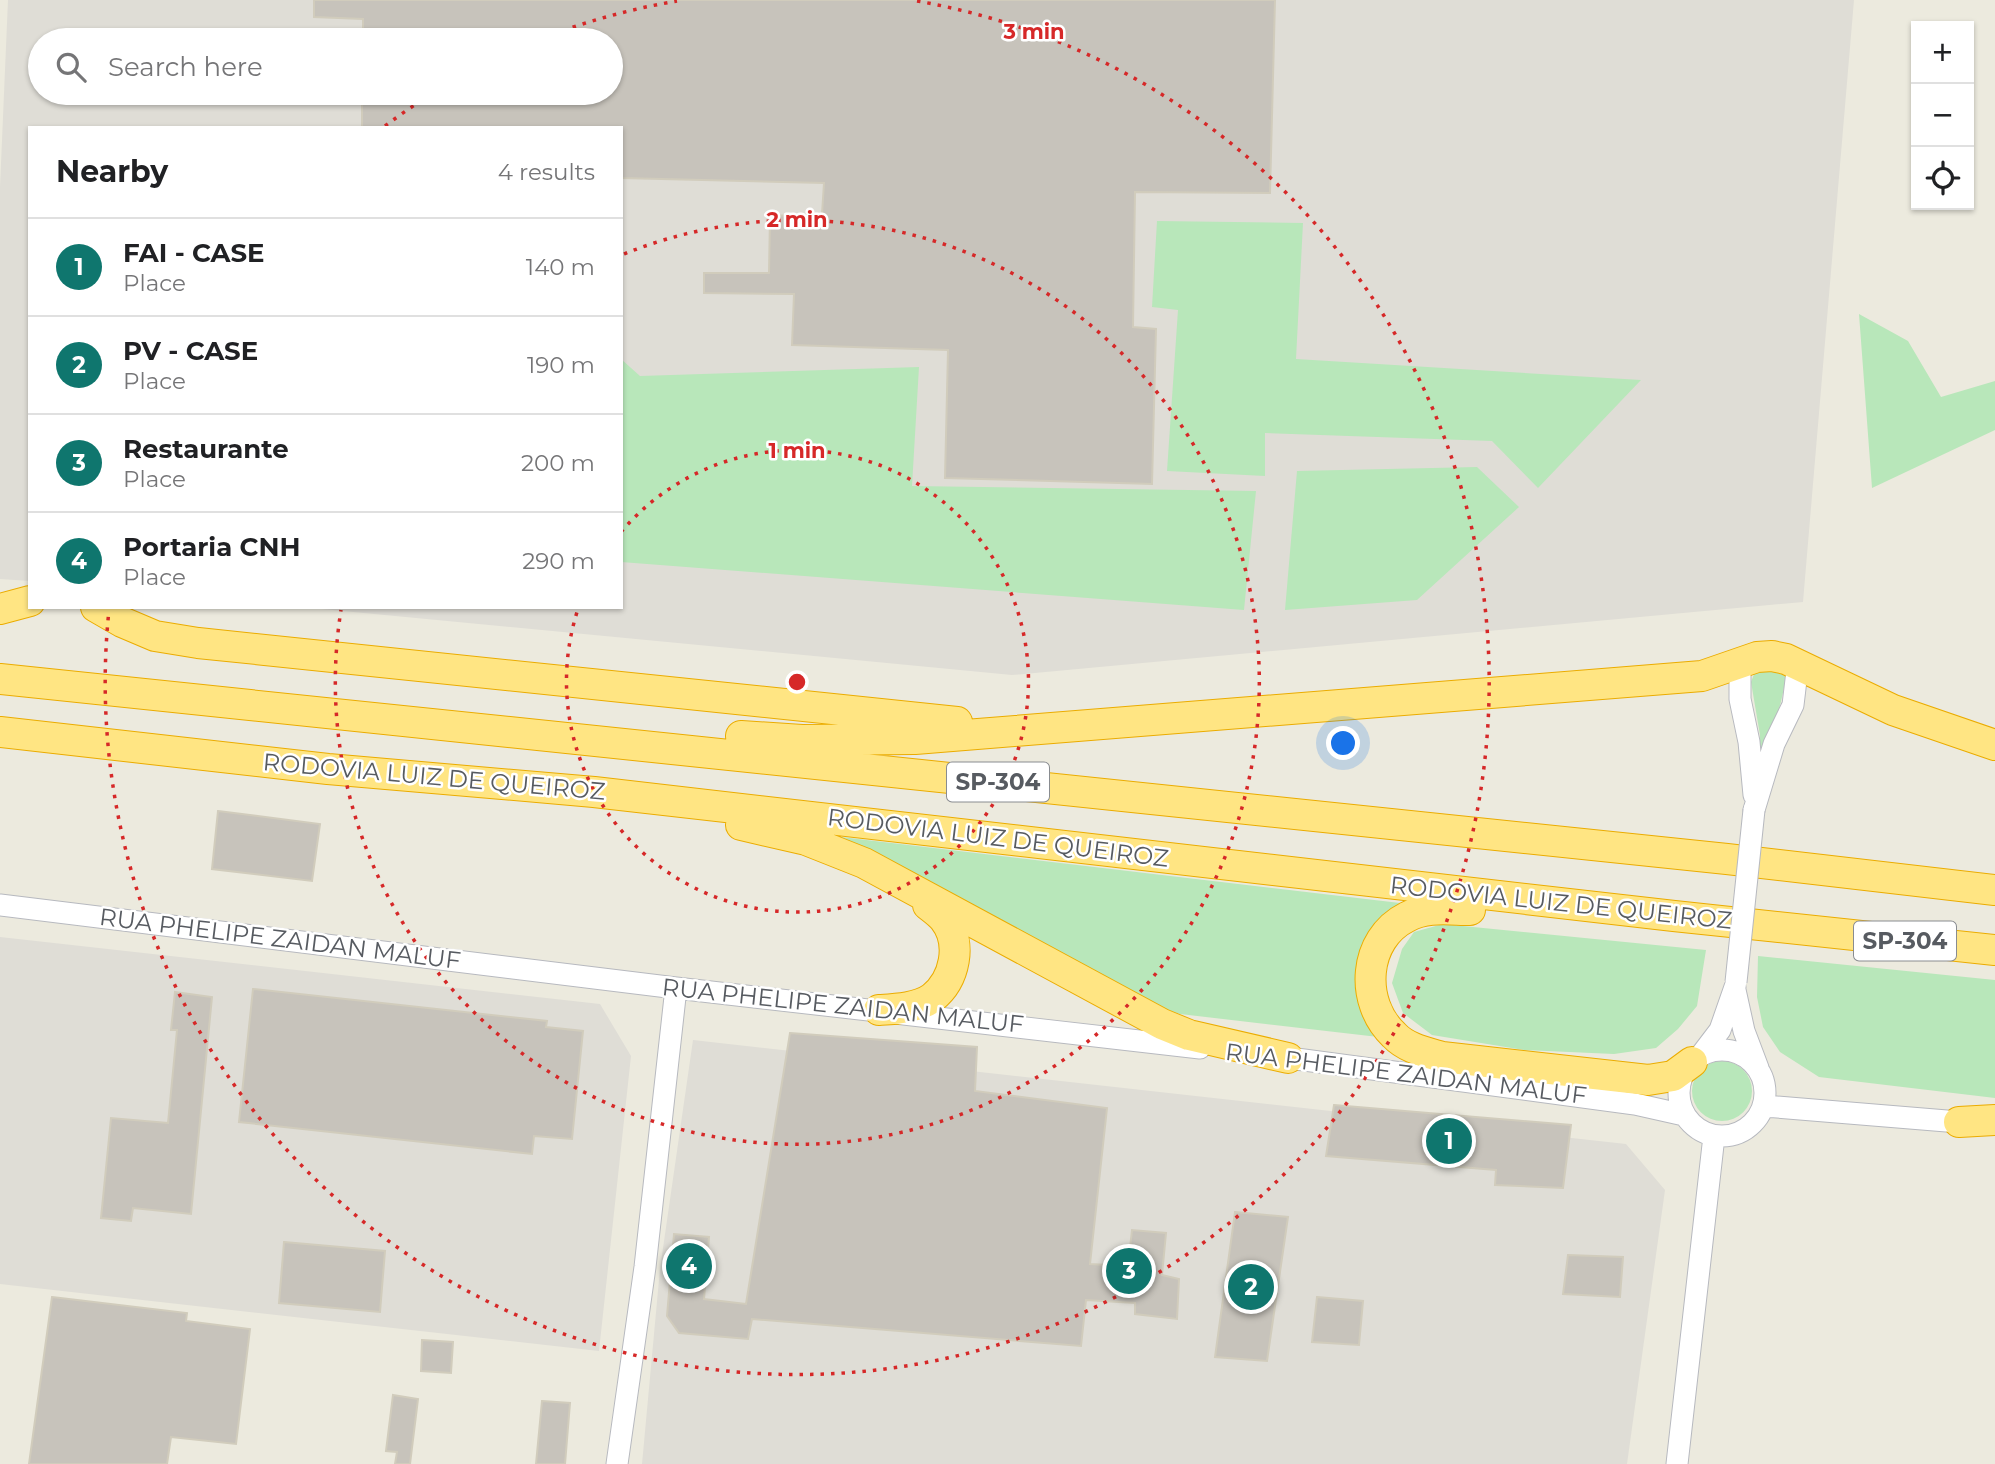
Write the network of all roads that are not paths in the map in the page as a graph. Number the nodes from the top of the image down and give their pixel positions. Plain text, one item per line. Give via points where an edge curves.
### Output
1 (28, 602) edge
2 (0, 609) edge
3 (99, 609) edge
4 (1740, 662) junction
5 (1798, 663) junction
6 (0, 679) edge
7 (364, 716) junction
8 (1030, 729) junction
9 (0, 732) edge
10 (1995, 745) edge
11 (594, 792) junction
12 (1755, 807) junction
13 (910, 888) junction
14 (1995, 890) edge
15 (0, 905) edge
16 (1674, 916) junction
17 (1815, 931) junction
18 (1995, 950) edge
19 (1995, 965) edge
20 (1735, 986) junction
21 (676, 988) junction
22 (879, 1010) junction
23 (1288, 1058) junction
24 (1697, 1058) junction
25 (1760, 1071) junction
26 (1764, 1106) junction
27 (1684, 1115) junction
28 (1995, 1120) edge
29 (1959, 1122) junction
30 (1995, 1126) edge
31 (1714, 1136) junction
32 (617, 1464) edge
33 (1677, 1464) edge

1 - 2 highway
3 - 8 highway via 155,636 198,643
4 - 5 highway via 1772,656
4 - 8 highway via 1702,676
4 - 12 street via 1740,699
5 - 10 highway via 1893,710
5 - 12 street via 1793,705 1774,744
6 - 7 highway, RODOVIA LUIZ DE QUEIROZ / SP-304
7 - 8 highway via 802,740 915,739
7 - 14 highway, RODOVIA LUIZ DE QUEIROZ / SP-304
9 - 11 highway, RODOVIA LUIZ DE QUEIROZ / SP-304 via 328,769
11 - 13 highway via 806,840
11 - 16 highway, RODOVIA LUIZ DE QUEIROZ / SP-304
12 - 20 street, bridge
13 - 22 highway via 948,925 955,945 954,961 945,982 930,999
13 - 23 highway via 1162,1024 1189,1035
15 - 21 street, RUA PHELIPE ZAIDAN MALUF
16 - 17 highway, RODOVIA LUIZ DE QUEIROZ / SP-304
16 - 24 highway via 1431,909 1409,915 1378,943 1370,986 1383,1024 1395,1038 1442,1057 1648,1080 1673,1076
17 - 18 highway, RODOVIA LUIZ DE QUEIROZ / SP-304
17 - 19 highway
20 - 24 street via 1720,1030
20 - 25 street via 1744,1031
21 - 22 street, RUA PHELIPE ZAIDAN MALUF
21 - 32 street via 645,1267
22 - 23 street, RUA PHELIPE ZAIDAN MALUF
23 - 27 street, RUA PHELIPE ZAIDAN MALUF via 1635,1104
24 - 25 street via 1727,1050 1751,1061
24 - 27 street via 1680,1082
25 - 26 street via 1766,1091
26 - 29 street
26 - 31 street via 1757,1120 1738,1134
27 - 31 street via 1692,1125
28 - 29 highway
29 - 30 street
31 - 33 street

